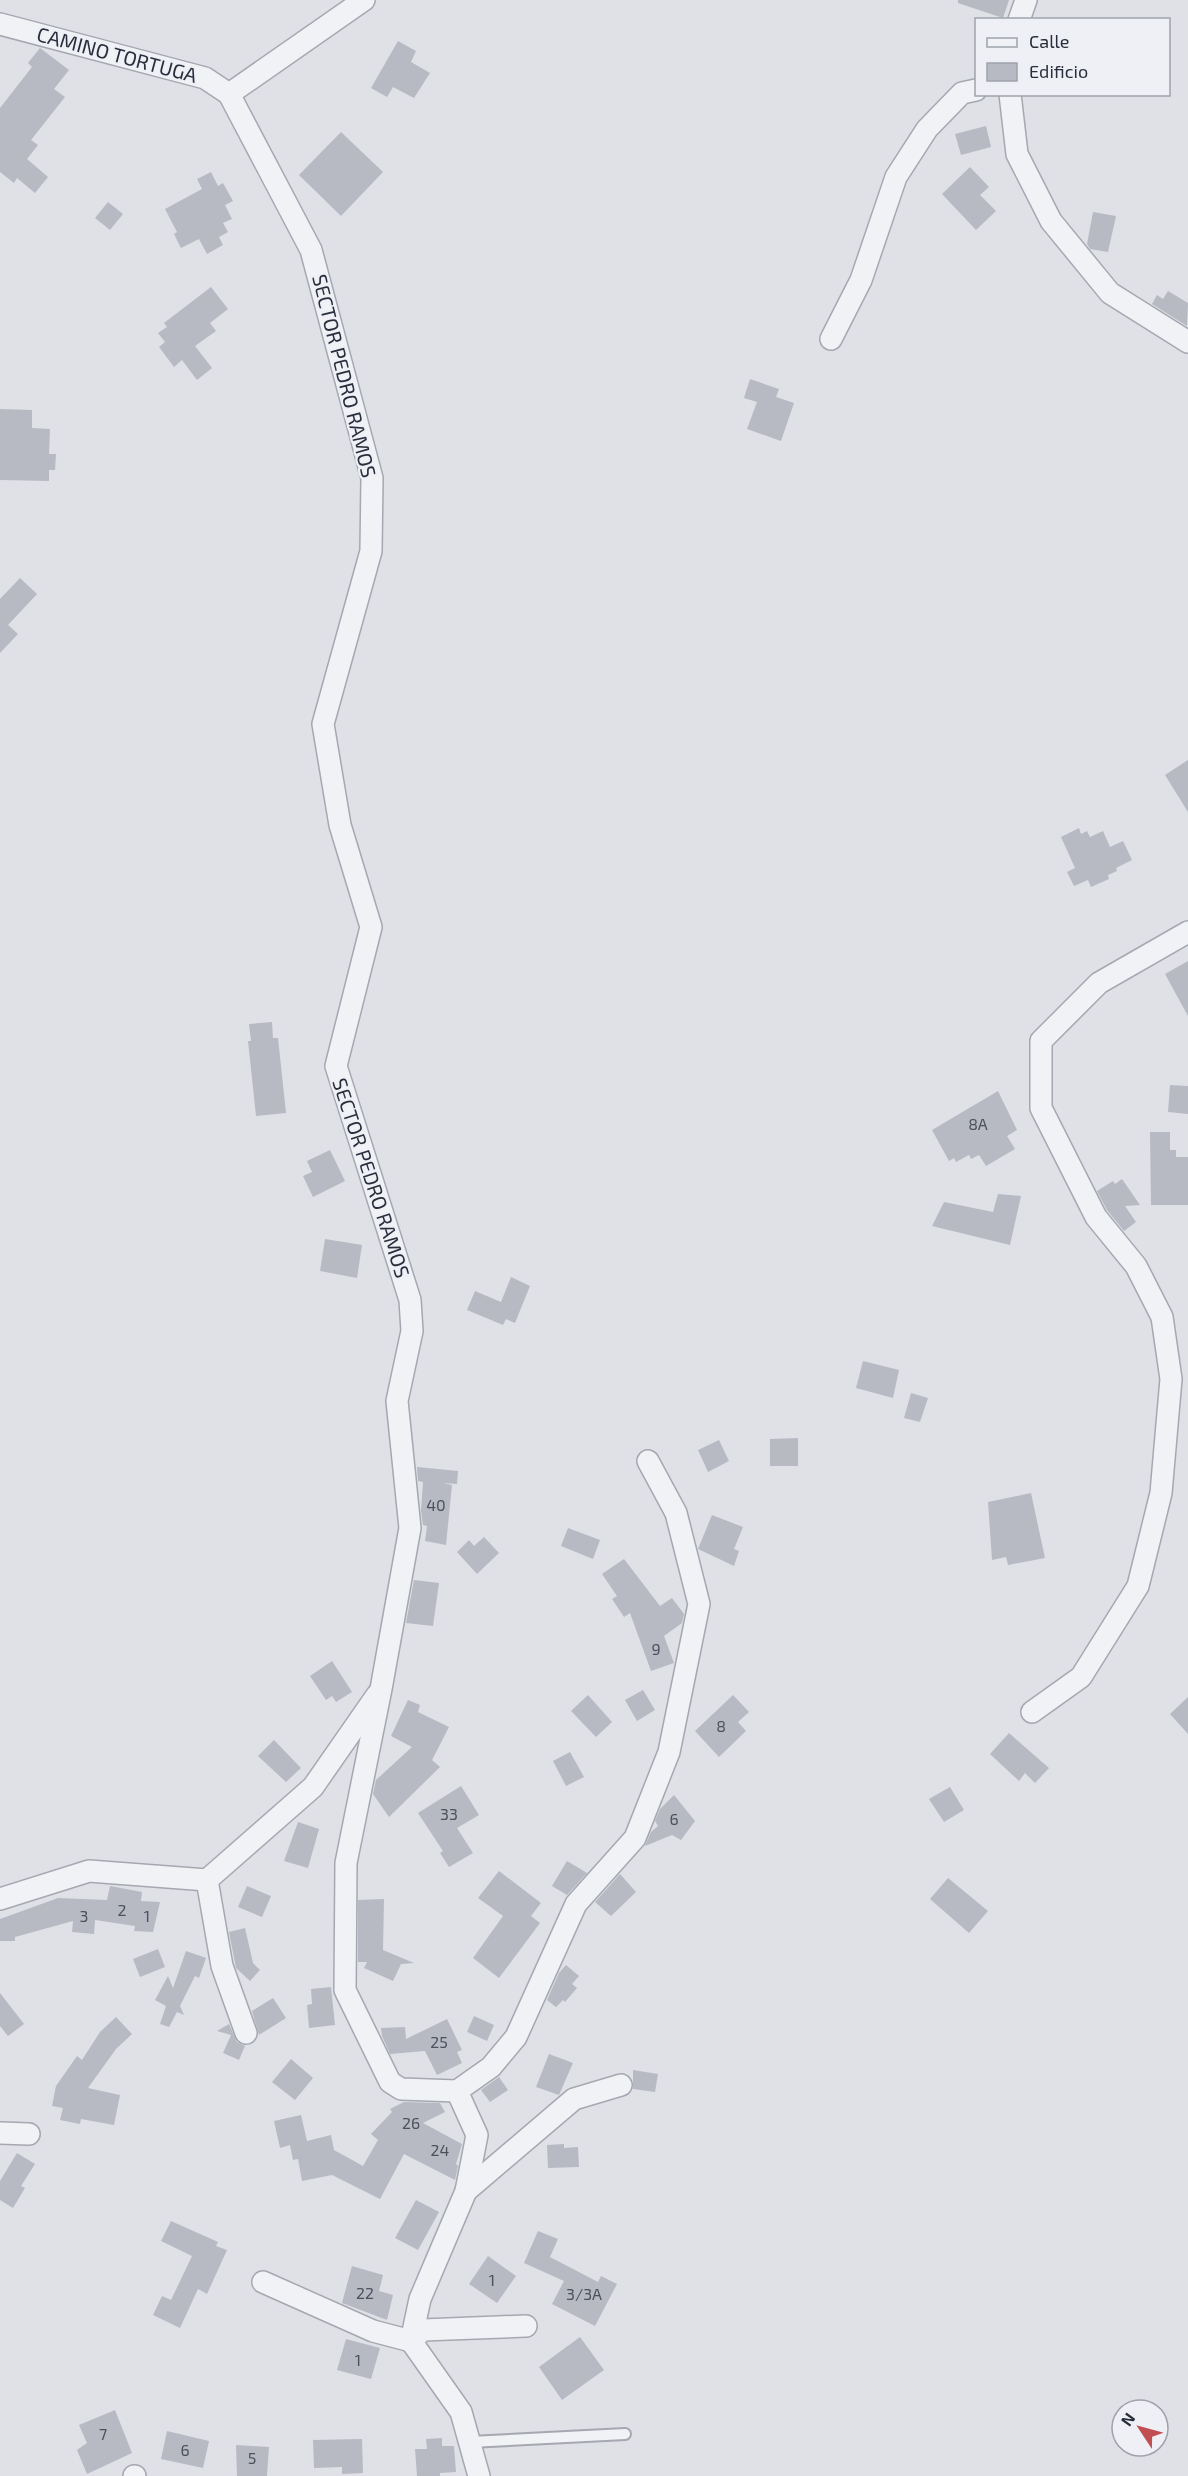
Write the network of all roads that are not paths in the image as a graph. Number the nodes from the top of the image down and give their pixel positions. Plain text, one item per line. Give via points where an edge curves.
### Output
1 (364, 0) edge
2 (1026, 0) edge
3 (1020, 18) edge
4 (0, 24) edge
5 (975, 90) edge
6 (229, 94) junction
7 (1010, 96) edge
8 (831, 339) dead end
9 (1188, 342) edge
10 (1188, 932) edge
11 (648, 1461) dead end
12 (381, 1689) junction
13 (1032, 1712) dead end
14 (207, 1880) junction
15 (0, 1899) edge
16 (246, 2033) dead end
17 (621, 2085) dead end
18 (457, 2091) junction
19 (0, 2133) edge
20 (29, 2134) dead end
21 (466, 2191) junction
22 (263, 2282) dead end
23 (526, 2326) dead end
24 (411, 2341) junction
25 (625, 2434) dead end
26 (470, 2442) junction
27 (480, 2476) edge

1 - 6 street
2 - 3 street
4 - 6 street, CAMINO TORTUGA via 205,78
5 - 8 street via 962,93 927,129 896,177 861,280
6 - 12 street, SECTOR PEDRO RAMOS via 311,250 372,478 371,551 323,724 340,825 371,927 336,1066 410,1300 412,1331 397,1401 410,1528
7 - 9 street via 1017,154 1051,220 1110,293
10 - 13 street via 1099,982 1041,1041 1041,1108 1096,1216 1136,1266 1162,1317 1172,1379 1161,1493 1138,1586 1081,1677
11 - 18 street via 676,1513 699,1604 669,1752 635,1838 576,1904 516,2037 491,2067
12 - 14 street via 312,1787
12 - 18 street, SECTOR PEDRO RAMOS via 345,1863 345,1990 390,2082 401,2089
14 - 15 street via 89,1871
14 - 16 street via 222,1966
17 - 21 street via 574,2098
18 - 21 street via 477,2135
19 - 20 street
21 - 24 street via 420,2299
22 - 24 street via 373,2331
23 - 24 street via 423,2330
24 - 26 street via 461,2412
25 - 26 lane
26 - 27 street

